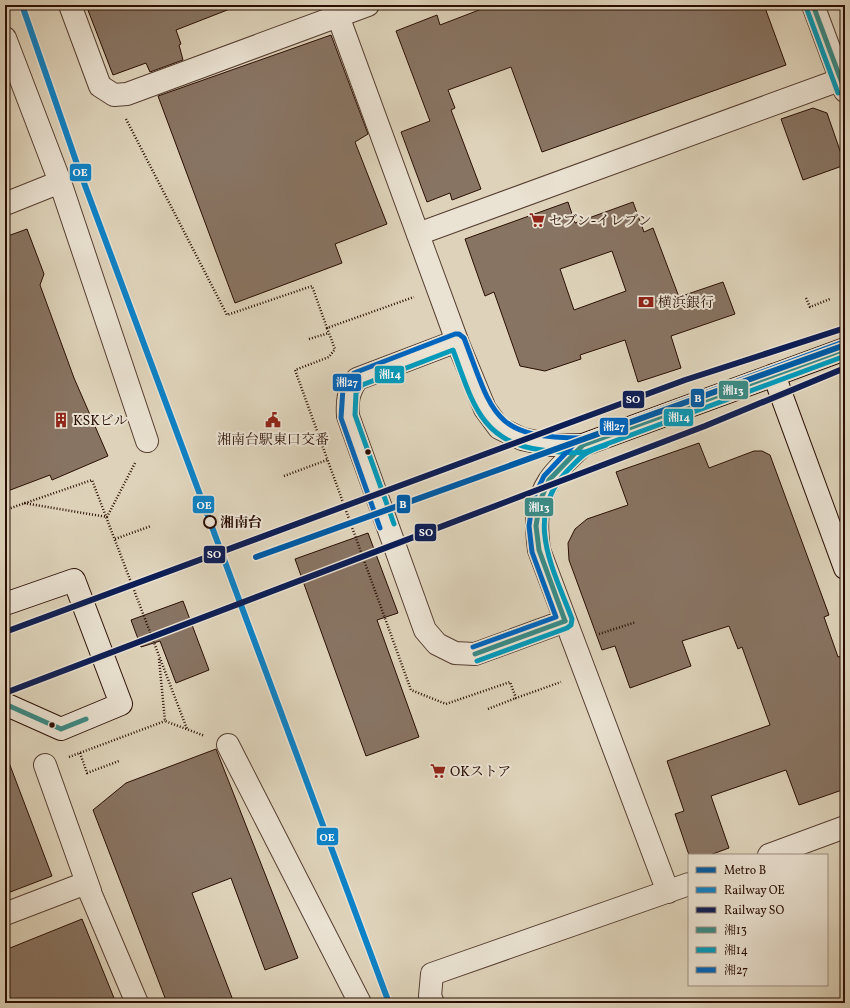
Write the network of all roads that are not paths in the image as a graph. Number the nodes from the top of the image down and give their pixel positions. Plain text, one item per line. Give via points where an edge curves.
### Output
1 (70, 5) edge
2 (368, 5) edge
3 (813, 5) edge
4 (338, 16) junction
5 (5, 38) edge
6 (844, 83) edge
7 (60, 182) junction
8 (5, 204) edge
9 (418, 234) junction
10 (457, 341) junction
11 (845, 349) edge
12 (774, 375) junction
13 (147, 441) road end
14 (583, 445) junction
15 (845, 568) edge
16 (5, 604) edge
17 (564, 621) junction
18 (5, 704) edge
19 (228, 745) road end
20 (45, 766) road end
21 (845, 827) edge
22 (772, 854) edge
23 (688, 884) edge
24 (90, 891) junction
25 (668, 892) junction
26 (5, 914) edge
27 (137, 1003) edge
28 (360, 1003) edge
29 (433, 1003) edge

1 - 4 street via 100,86 114,95 127,94
2 - 4 street
3 - 6 street
4 - 9 street
5 - 7 street
6 - 9 street
7 - 8 street
7 - 13 street
9 - 10 street
10 - 14 street via 485,409 499,428 522,439 550,445
10 - 17 street via 357,379 349,391 347,402 348,416 425,630 437,644 455,653 475,654
11 - 12 street
12 - 14 street
12 - 15 street
14 - 17 street via 549,480 540,501 536,526 539,550
16 - 18 street via 74,580 121,704 61,729
17 - 25 street
19 - 28 street
20 - 24 street
21 - 22 street
23 - 25 street
24 - 26 street via 86,883
24 - 27 street
25 - 29 street via 432,974 430,996

